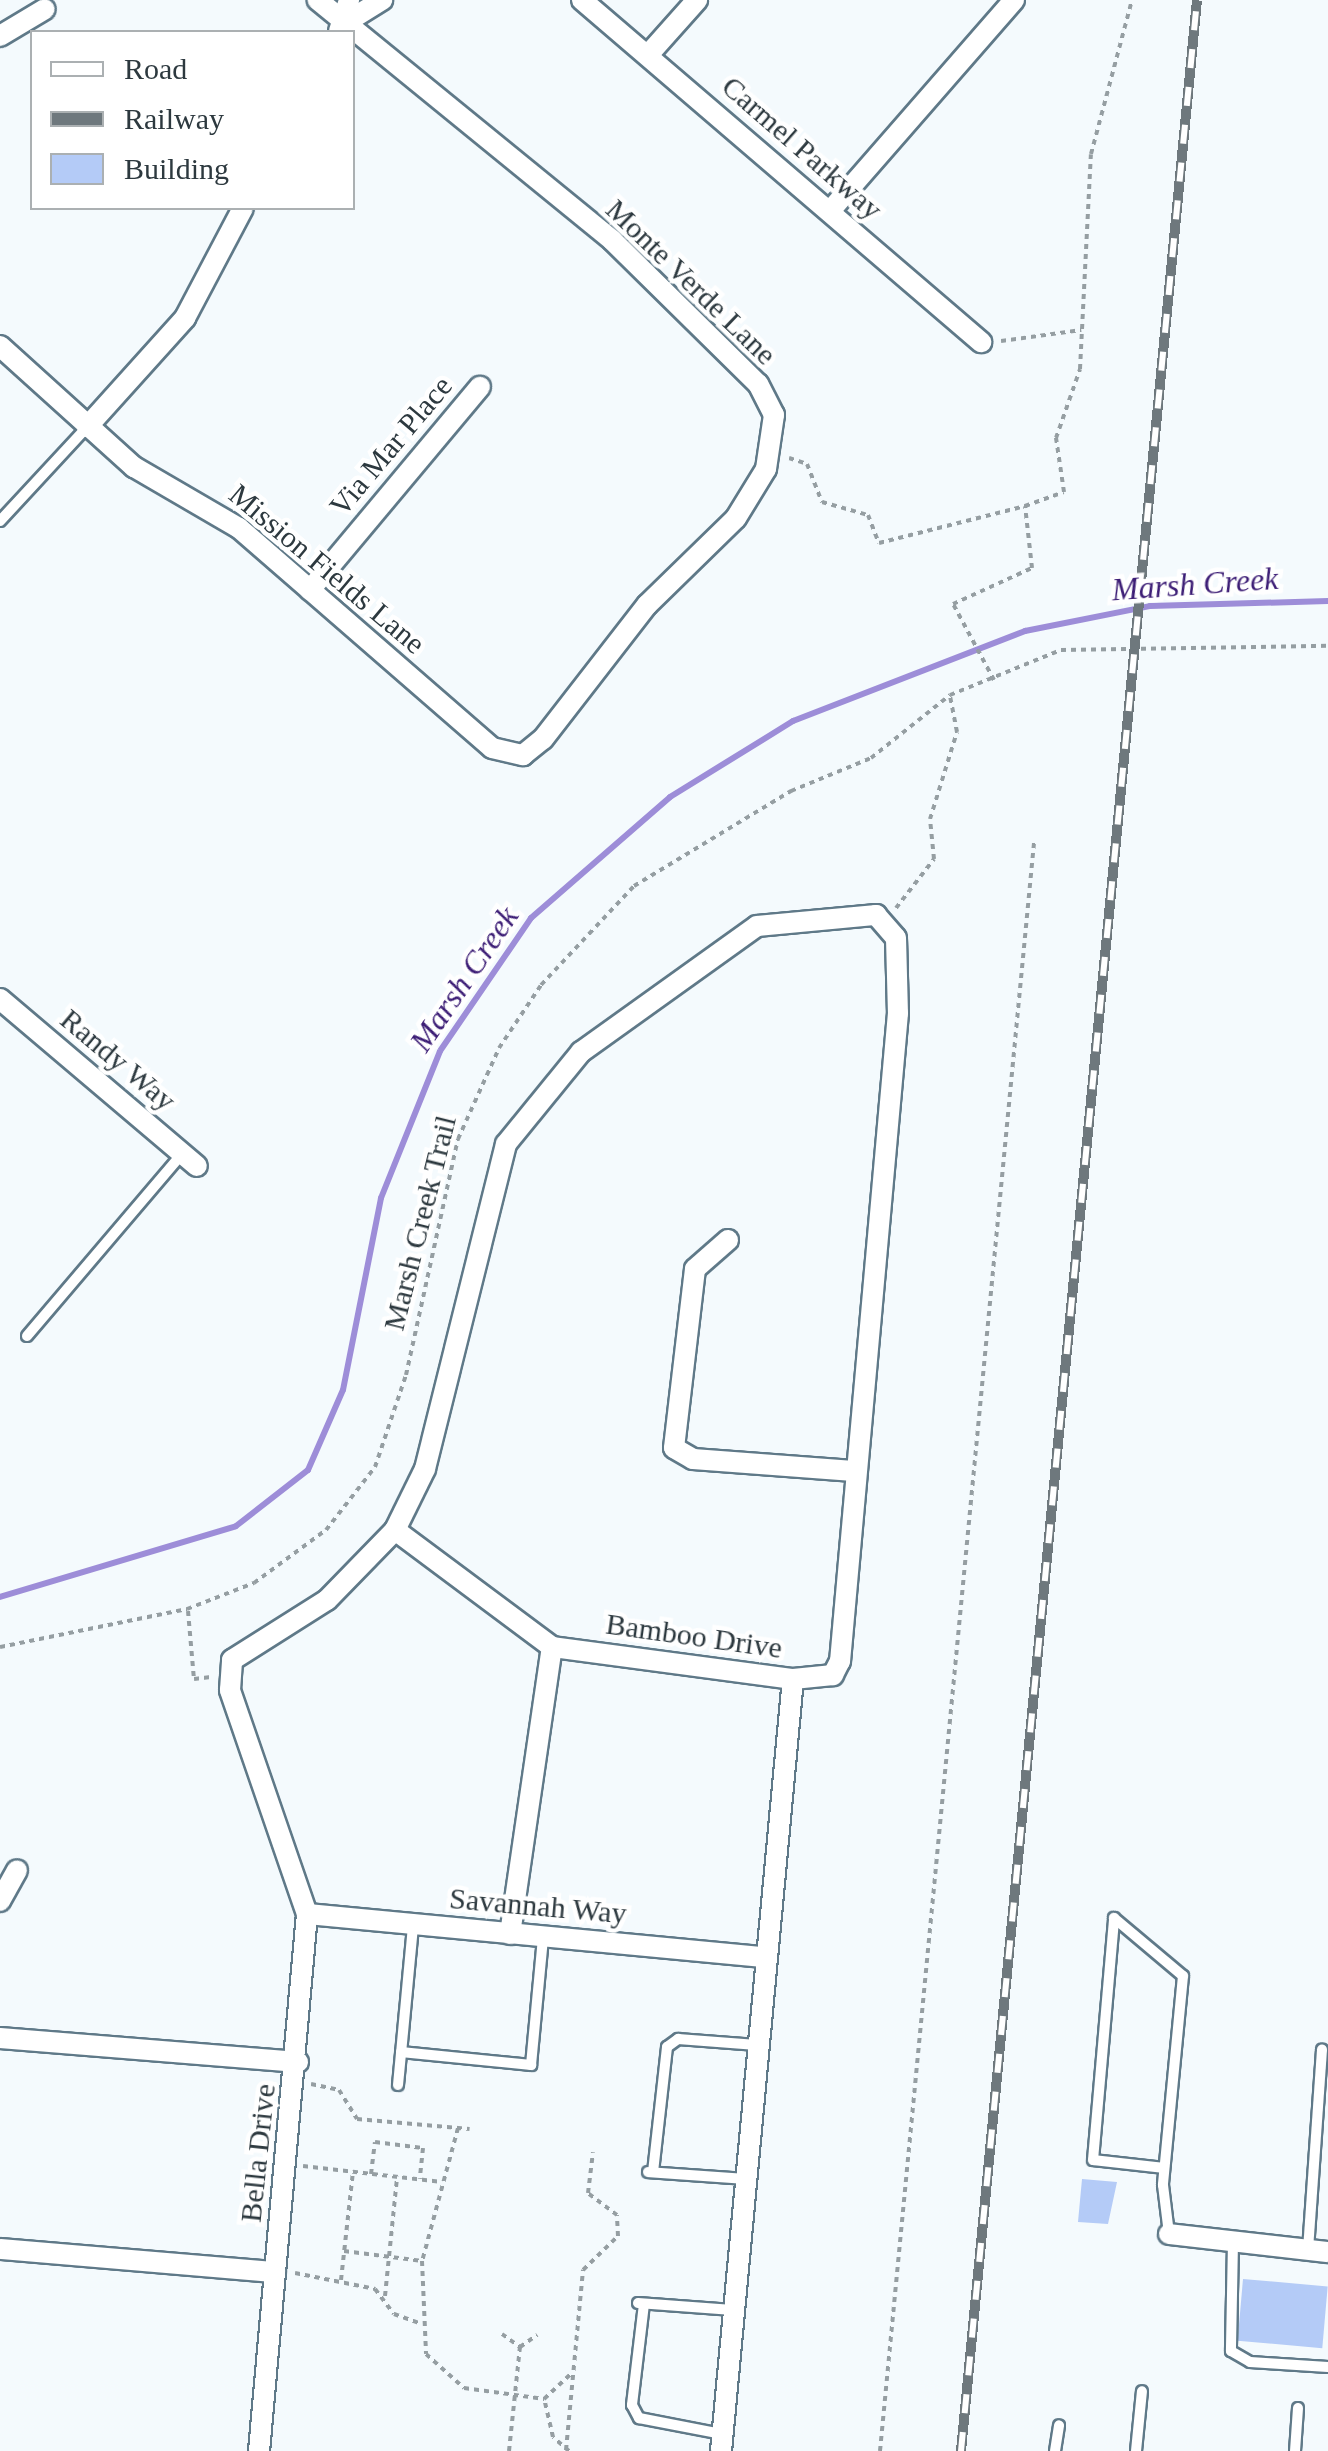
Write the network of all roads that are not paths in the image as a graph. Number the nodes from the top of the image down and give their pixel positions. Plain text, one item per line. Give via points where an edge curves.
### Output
1 (318, 0) edge
2 (349, 0) edge
3 (382, 0) edge
4 (582, 0) edge
5 (697, 0) edge
6 (1014, 0) edge
7 (45, 9) dead end
8 (341, 28) edge
9 (0, 36) edge
10 (355, 39) edge
11 (648, 56) junction
12 (242, 210) edge
13 (830, 211) junction
14 (981, 342) road end
15 (0, 346) edge
16 (480, 387) dead end
17 (86, 427) junction
18 (0, 520) edge
19 (310, 590) junction
20 (523, 755) joint
21 (0, 999) edge
22 (189, 1160) joint
23 (728, 1240) dead end
24 (27, 1336) dead end
25 (854, 1472) junction
26 (395, 1530) junction
27 (552, 1647) junction
28 (793, 1680) junction
29 (17, 1870) dead end
30 (0, 1901) edge
31 (307, 1914) junction
32 (412, 1925) junction
33 (510, 1934) junction
34 (544, 1937) junction
35 (764, 1957) junction
36 (0, 2038) edge
37 (756, 2045) junction
38 (1322, 2050) dead end
39 (401, 2052) junction
40 (297, 2072) junction
41 (398, 2085) dead end
42 (1317, 2122) junction
43 (1328, 2132) edge
44 (1164, 2168) junction
45 (745, 2179) junction
46 (1169, 2234) joint
47 (1233, 2241) junction
48 (0, 2248) edge
49 (1318, 2251) edge
50 (275, 2272) junction
51 (733, 2310) junction
52 (1328, 2368) edge
53 (1142, 2391) dead end
54 (1298, 2408) dead end
55 (1059, 2426) dead end
56 (721, 2443) edge
57 (259, 2451) edge
58 (1056, 2451) edge
59 (1136, 2451) edge
60 (1295, 2451) edge

1 - 8 street, Monte Verde Lane
2 - 8 street
3 - 8 street
4 - 11 street, Carmel Parkway
5 - 11 street
6 - 13 street
7 - 9 street
10 - 20 street, Monte Verde Lane via 612,240 758,384 774,414 770,452 736,518 646,605
11 - 13 street, Carmel Parkway
12 - 17 street via 186,318
13 - 14 street, Carmel Parkway
15 - 17 street, Mission Fields Lane
16 - 19 street, Via Mar Place
17 - 18 lane
17 - 19 street, Mission Fields Lane via 134,468 239,528
19 - 20 street, Mission Fields Lane via 492,748
21 - 22 street, Randy Way
22 - 24 lane
23 - 25 street via 696,1269 674,1448 693,1459
25 - 26 street via 898,1013 896,938 876,915 757,926 581,1052 506,1144 425,1469
25 - 28 street via 840,1661 834,1674
26 - 27 street, Bamboo Drive
26 - 31 street, Bella Drive via 326,1600 232,1660 231,1675
27 - 28 street, Bamboo Drive
27 - 33 street
28 - 35 street, Bamboo Drive
29 - 30 street
31 - 32 street, Savannah Way
31 - 40 street, Bella Drive
32 - 33 street, Savannah Way
32 - 39 lane
33 - 34 street, Savannah Way
34 - 35 street, Savannah Way
34 - 39 lane via 531,2065
35 - 37 street, Bamboo Drive
36 - 40 street
37 - 45 street, Bamboo Drive
37 - 45 lane via 678,2039 668,2047 650,2172
38 - 42 lane
39 - 41 lane
40 - 50 street, Bella Drive
42 - 43 lane
42 - 49 lane
44 - 44 lane via 1184,1976 1114,1918 1093,2160
44 - 46 lane
45 - 51 street, Bamboo Drive
46 - 47 street
47 - 49 street
47 - 52 lane via 1231,2352
48 - 50 street
50 - 57 street, Bella Drive
51 - 56 street, Bamboo Drive
51 - 56 lane via 640,2304 632,2405 639,2418
53 - 59 lane
54 - 60 lane
55 - 58 lane

